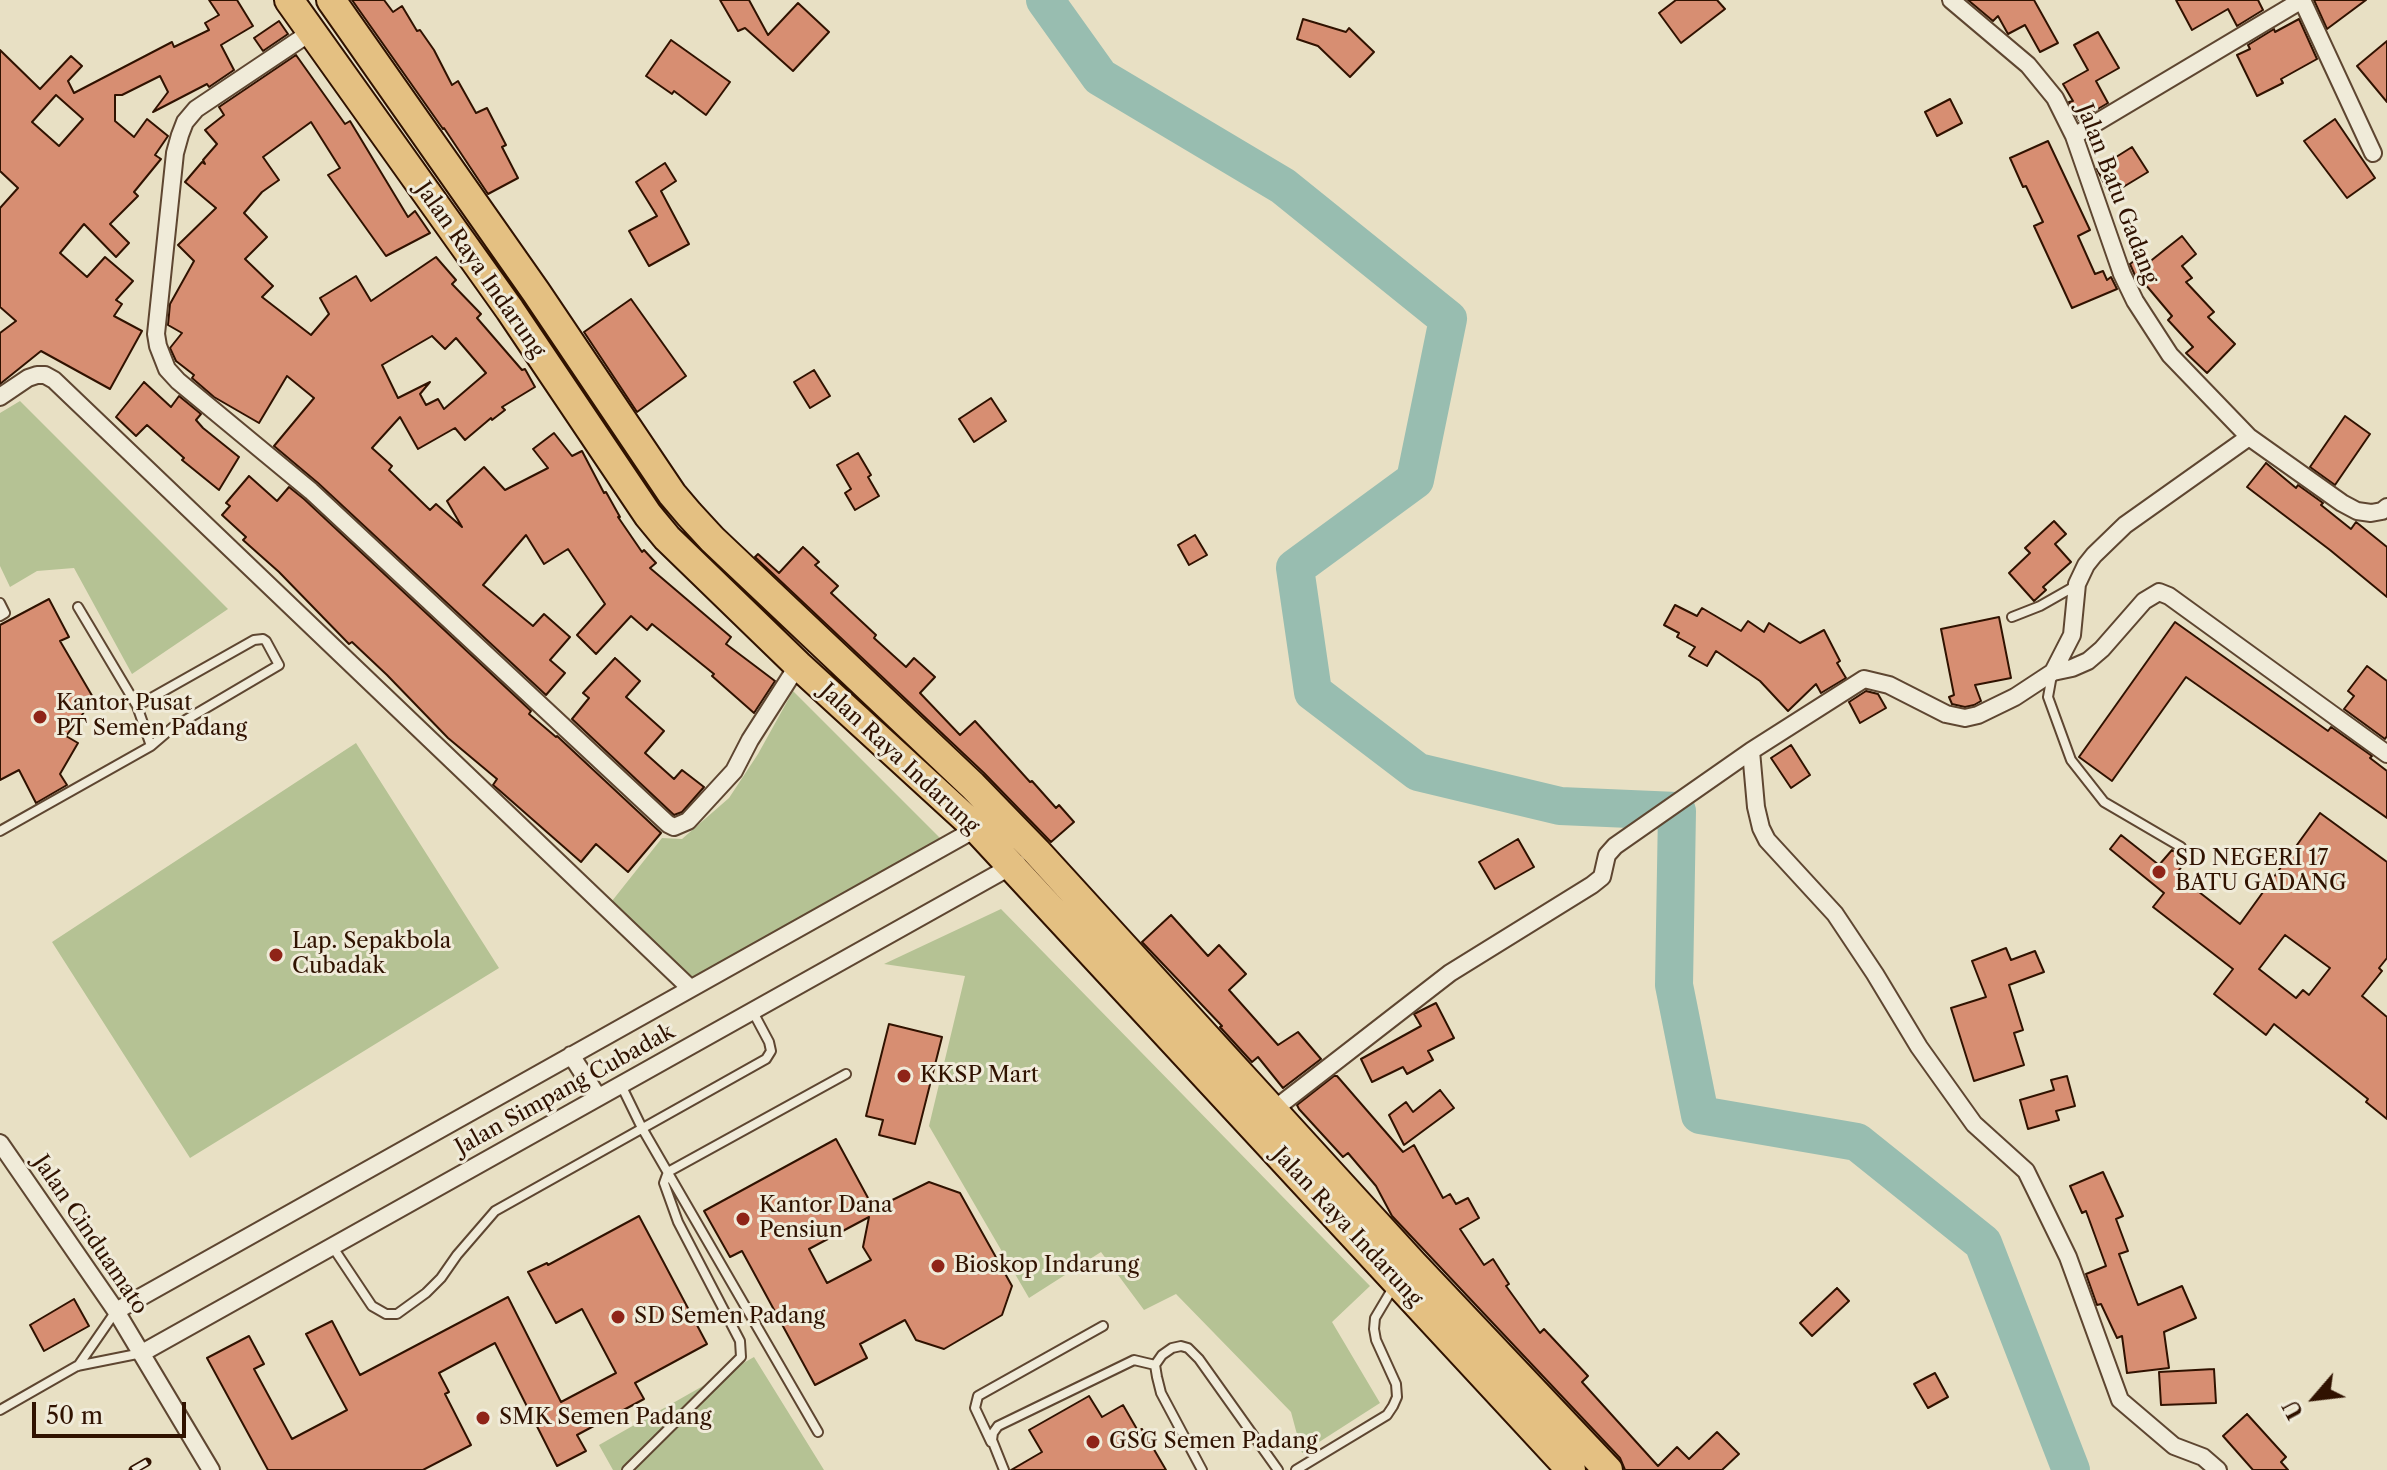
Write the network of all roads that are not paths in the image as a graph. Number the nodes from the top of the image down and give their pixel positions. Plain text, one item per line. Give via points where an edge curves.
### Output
1 (289, 0) edge
2 (331, 0) edge
3 (1951, 0) edge
4 (2302, 0) edge
5 (311, 32) junction
6 (2074, 136) junction
7 (2373, 153) dead end
8 (536, 292) junction
9 (510, 310) junction
10 (0, 397) edge
11 (2249, 437) junction
12 (2385, 512) edge
13 (2077, 584) junction
14 (0, 603) edge
15 (78, 607) dead end
16 (0, 616) edge
17 (2012, 617) dead end
18 (798, 665) junction
19 (2053, 672) junction
20 (137, 706) junction
21 (151, 746) junction
22 (1751, 751) junction
23 (2387, 754) edge
24 (1008, 823) junction
25 (975, 827) junction
26 (0, 831) edge
27 (2181, 847) dead end
28 (1037, 852) junction
29 (1010, 867) junction
30 (690, 988) junction
31 (752, 1011) junction
32 (571, 1055) junction
33 (846, 1074) dead end
34 (620, 1084) junction
35 (598, 1097) junction
36 (1272, 1111) junction
37 (642, 1128) junction
38 (0, 1143) edge
39 (668, 1172) junction
40 (332, 1246) junction
41 (1405, 1272) junction
42 (116, 1311) junction
43 (1103, 1326) dead end
44 (142, 1353) junction
45 (1155, 1365) junction
46 (77, 1366) junction
47 (0, 1410) edge
48 (818, 1432) dead end
49 (993, 1446) junction
50 (211, 1470) edge
51 (627, 1470) edge
52 (1004, 1470) edge
53 (1202, 1470) edge
54 (1278, 1470) edge
55 (1296, 1470) edge
56 (1571, 1470) edge
57 (1608, 1470) edge
58 (2218, 1470) edge

1 - 5 highway, Jalan Raya Indarung
2 - 8 highway, Jalan Raya Indarung
3 - 6 street, Jalan Batu Gadang via 2044,82
4 - 6 street
4 - 7 street
5 - 9 highway, Jalan Raya Indarung
5 - 18 street via 208,100 185,122 175,153 156,334 167,369 311,491 674,827 688,821 734,771
6 - 11 street, Jalan Batu Gadang via 2135,301 2170,355
8 - 9 highway
8 - 24 highway, Jalan Raya Indarung via 689,514
9 - 18 highway, Jalan Raya Indarung via 648,515 682,555
10 - 30 street via 37,375 54,380
11 - 12 street, Jalan Batu Gadang via 2342,503 2357,511
11 - 13 street via 2125,525 2086,565
13 - 17 lane
13 - 19 street via 2072,635
14 - 16 lane via 5,613
15 - 20 lane
18 - 25 highway, Jalan Raya Indarung
19 - 22 street via 1994,708 1965,718 1864,679
19 - 23 street via 2088,661 2144,601 2163,593
19 - 27 lane via 2048,697 2071,760 2104,802
20 - 21 lane
20 - 21 lane via 254,640 266,641 279,665
21 - 26 lane
22 - 36 street via 1615,846 1602,877 1592,885 1450,973
22 - 58 street via 1756,807 1767,840 1835,914 1974,1124 2026,1171 2068,1257 2120,1400 2174,1446 2203,1457
24 - 25 street
24 - 28 highway, Jalan Raya Indarung
25 - 29 highway, Jalan Raya Indarung
25 - 30 street, Jalan Simpang Cubadak
28 - 29 street, Jalan Simpang Cubadak
28 - 36 highway, Jalan Raya Indarung
29 - 31 street, Jalan Simpang Cubadak
29 - 41 highway, Jalan Raya Indarung
30 - 32 street, Jalan Simpang Cubadak
31 - 34 street, Jalan Simpang Cubadak
31 - 37 lane via 769,1042 766,1059
32 - 35 street
32 - 42 street, Jalan Simpang Cubadak
33 - 39 lane
34 - 35 street, Jalan Simpang Cubadak
34 - 37 lane
35 - 40 street, Jalan Simpang Cubadak
36 - 41 highway, Jalan Raya Indarung
37 - 39 lane
37 - 40 lane via 495,1211 441,1278 397,1314 372,1306
38 - 42 street, Jalan Cinduamato
39 - 48 lane
39 - 51 lane via 664,1183 678,1222 740,1341 741,1357
40 - 44 street, Jalan Simpang Cubadak
41 - 55 lane via 1375,1318 1374,1329 1396,1384 1393,1406 1387,1415
41 - 56 highway, Jalan Raya Indarung
41 - 57 highway, Jalan Raya Indarung
42 - 44 street, Jalan Cinduamato
42 - 46 lane
43 - 49 lane via 978,1396 975,1408
44 - 46 lane
44 - 50 street, Jalan Cinduamato
45 - 49 lane via 1134,1360 998,1426
45 - 53 lane via 1161,1393
45 - 54 lane via 1172,1348 1188,1348
46 - 47 lane
49 - 52 lane

